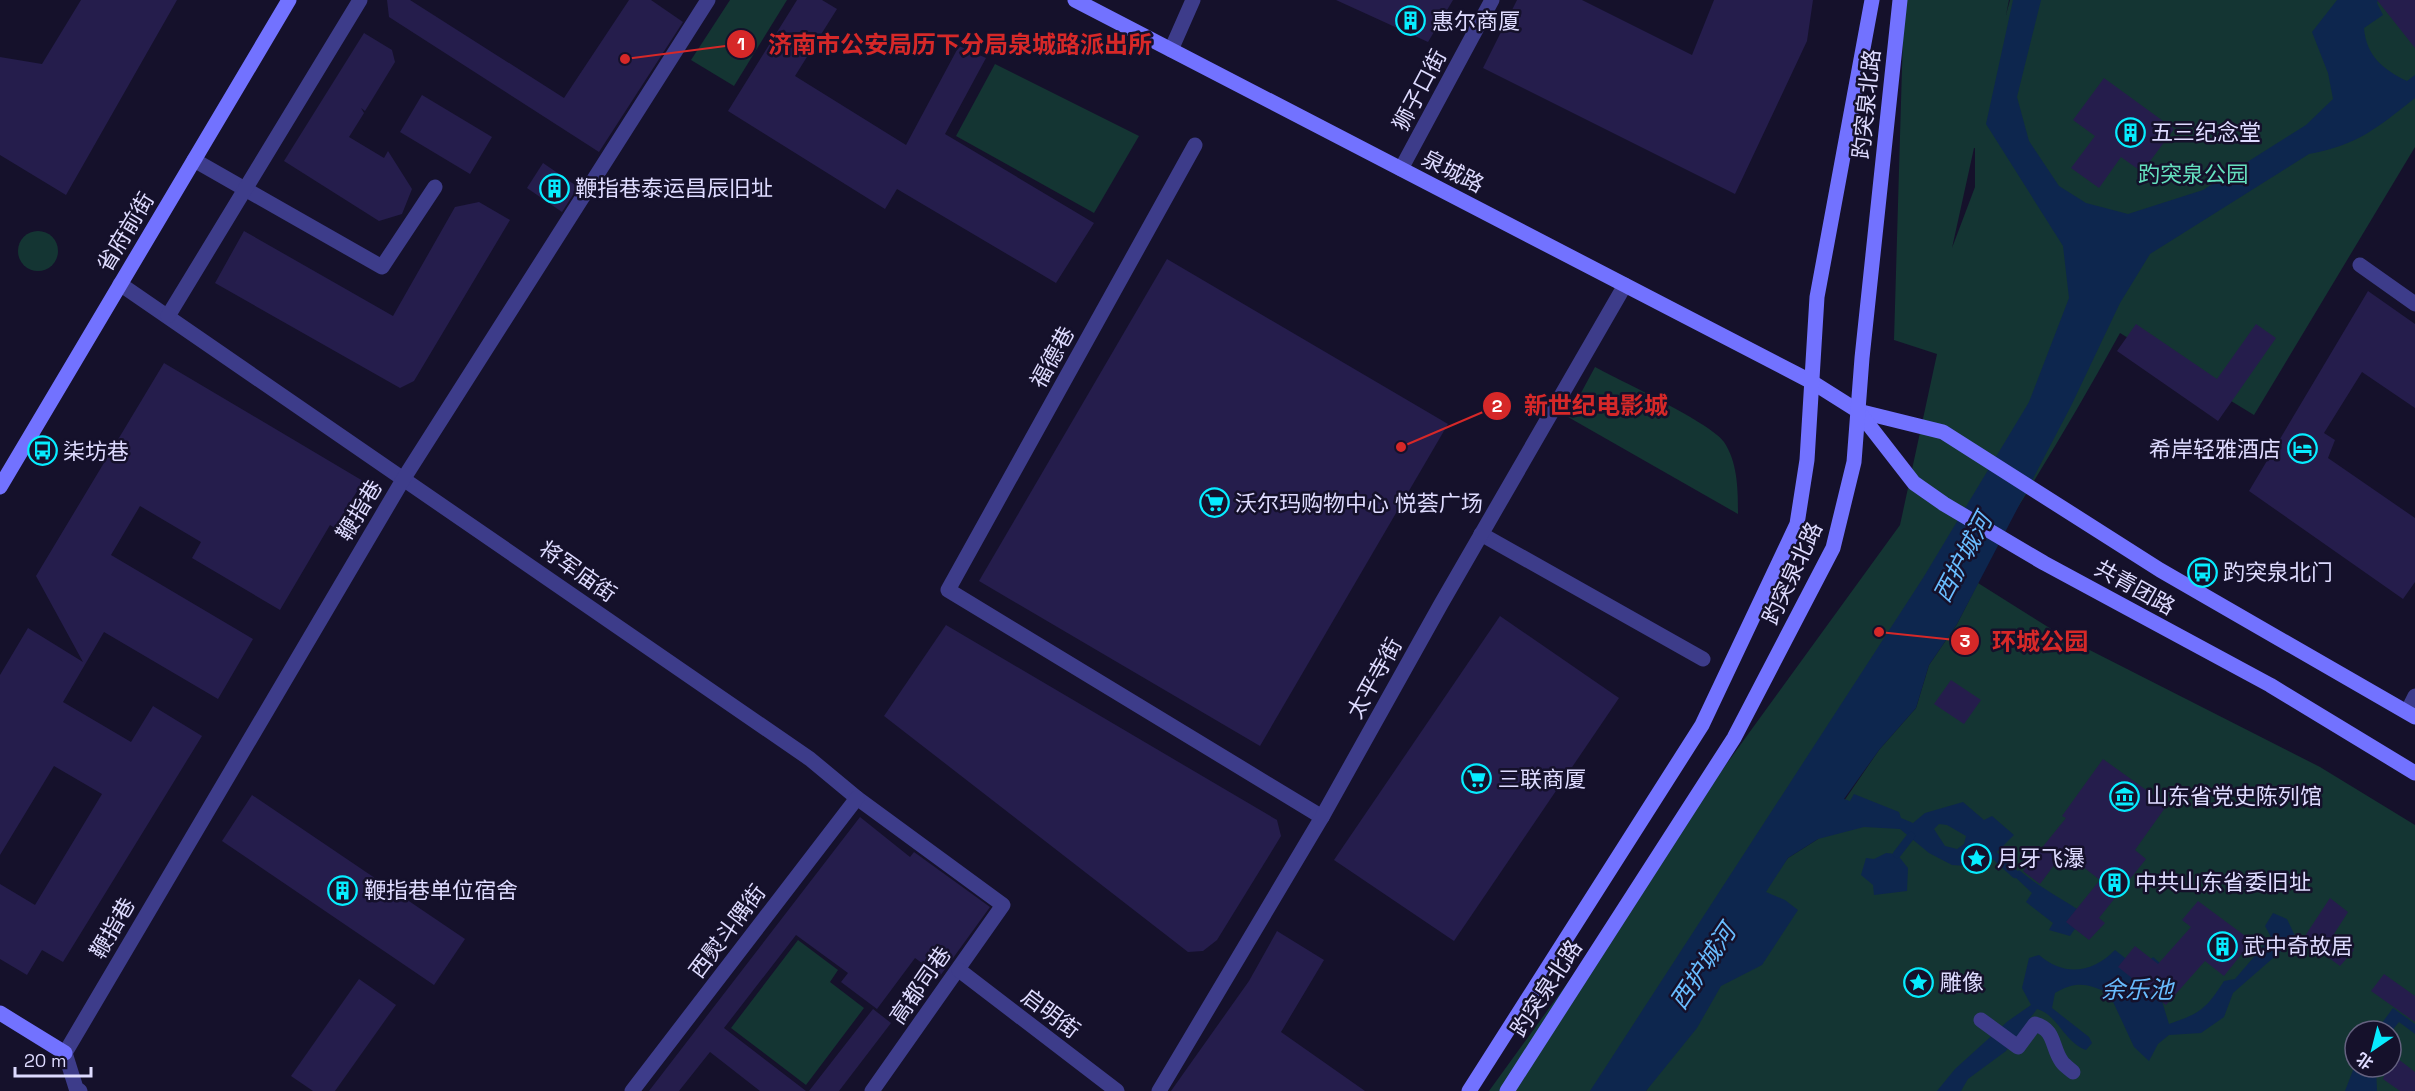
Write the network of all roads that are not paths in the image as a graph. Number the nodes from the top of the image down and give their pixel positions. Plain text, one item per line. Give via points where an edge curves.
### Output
1 (289, 0) edge
2 (360, 0) edge
3 (708, 0) edge
4 (1075, 0) edge
5 (1193, 0) edge
6 (1492, 0) edge
7 (1872, 0) edge
8 (1900, 0) edge
9 (1171, 50) junction
10 (1195, 145) dead end
11 (194, 160) junction
12 (1401, 169) junction
13 (435, 187) dead end
14 (246, 189) junction
15 (2360, 265) dead end
16 (120, 284) junction
17 (1625, 285) junction
18 (2415, 304) edge
19 (168, 316) junction
20 (1812, 382) junction
21 (1858, 411) junction
22 (404, 478) junction
23 (0, 487) edge
24 (1481, 534) junction
25 (1703, 659) dead end
26 (2415, 696) edge
27 (2411, 715) edge
28 (2415, 773) edge
29 (857, 798) junction
30 (1322, 816) junction
31 (1003, 905) joint
32 (959, 970) junction
33 (0, 1013) edge
34 (1987, 1024) dead end
35 (66, 1053) junction
36 (2073, 1072) dead end
37 (80, 1091) edge
38 (632, 1091) edge
39 (872, 1091) edge
40 (1116, 1091) edge
41 (1159, 1091) edge
42 (1469, 1091) edge
43 (1507, 1091) edge

1 - 11 main road, 省府前街
2 - 14 street
3 - 22 street, 鞭指巷
4 - 9 main road, 泉城路
5 - 9 street
6 - 12 street, 狮子口街
7 - 20 main road, 趵突泉北路 via 1817,297
8 - 21 main road, 趵突泉北路
9 - 12 main road, 泉城路
10 - 30 street, 福德巷 via 948,591
11 - 14 street
11 - 16 main road, 省府前街
12 - 17 main road, 泉城路
13 - 14 street via 382,267
14 - 19 street
15 - 18 street
16 - 19 street, 将军庙街
16 - 23 main road, 省府前街
17 - 20 main road, 泉城路
17 - 24 street, 太平寺街
19 - 22 street, 将军庙街
20 - 21 main road, 共青团路
20 - 42 main road, 趵突泉北路 via 1807,460 1797,524 1702,725
21 - 27 main road, 共青团路 via 1943,432 2223,608
21 - 28 main road, 共青团路 via 1914,483 1944,504 2044,563 2270,685
21 - 43 main road, 趵突泉北路 via 1854,462 1833,548 1734,738
22 - 29 street, 将军庙街 via 810,759
22 - 35 street, 鞭指巷
24 - 25 street
24 - 30 street, 太平寺街
26 - 27 street
29 - 31 street, 将军庙街
29 - 38 street, 西熨斗隅街
30 - 41 street, 太平寺街
31 - 32 street, 高都司巷
32 - 39 street, 高都司巷
32 - 40 street, 启明街
33 - 35 main road
34 - 36 street via 2018,1047 2035,1024 2043,1026 2062,1062
35 - 37 street

